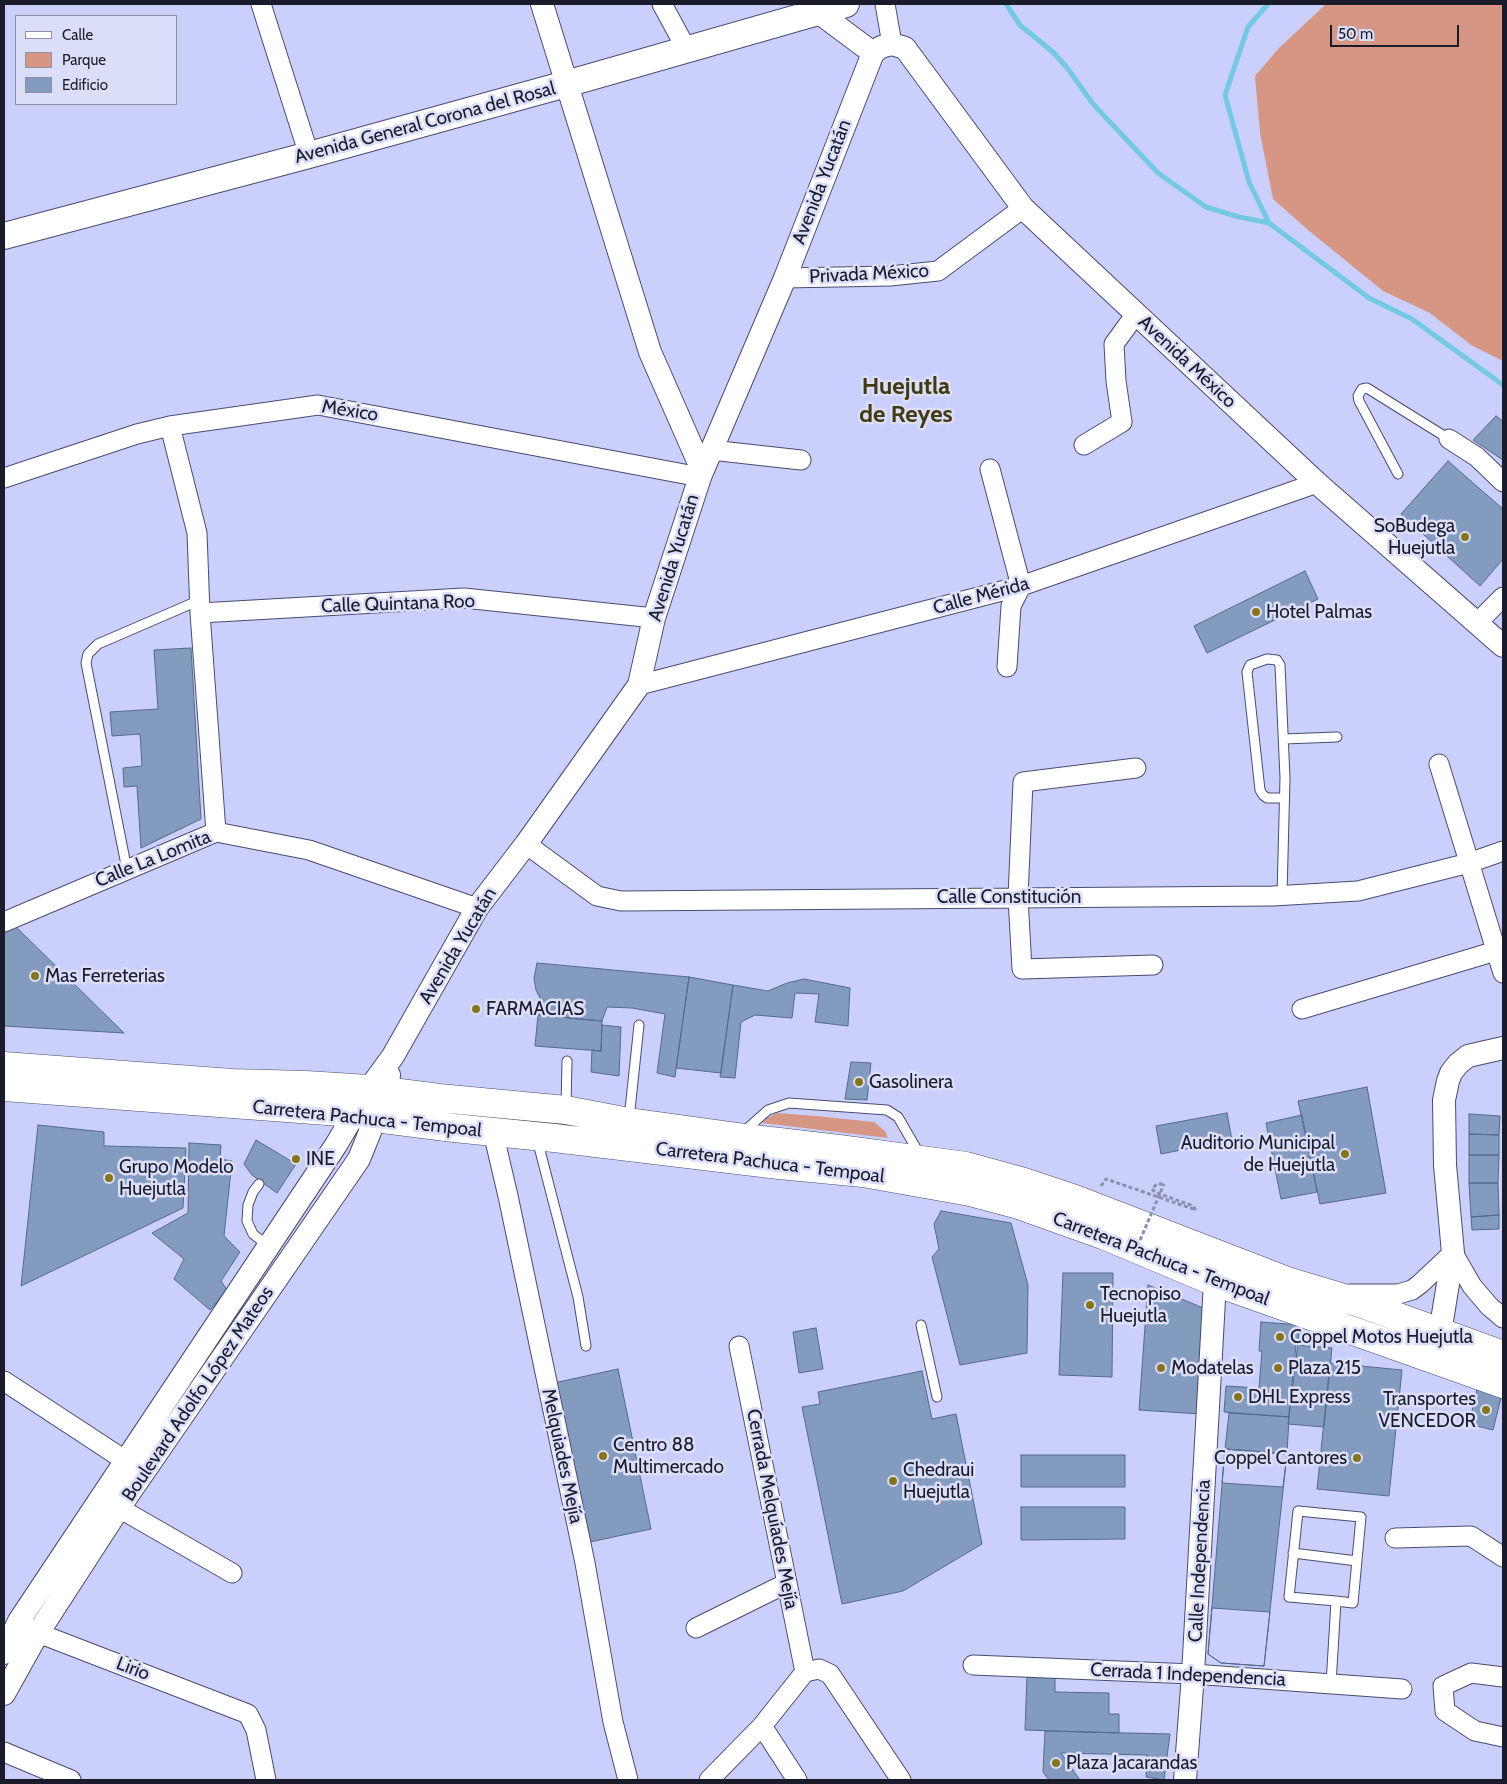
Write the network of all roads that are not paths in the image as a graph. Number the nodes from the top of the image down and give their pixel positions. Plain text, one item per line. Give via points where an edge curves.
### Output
1 (261, 4) edge
2 (542, 4) edge
3 (662, 4) edge
4 (846, 4) edge
5 (886, 4) edge
6 (818, 12) junction
7 (890, 48) junction
8 (687, 50) junction
9 (566, 84) junction
10 (309, 155) junction
11 (1023, 208) junction
12 (4, 236) edge
13 (785, 278) junction
14 (1136, 314) junction
15 (170, 426) junction
16 (1449, 439) joint
17 (1084, 445) dead end
18 (801, 460) dead end
19 (704, 466) junction
20 (990, 468) dead end
21 (1398, 474) dead end
22 (4, 478) edge
23 (1503, 482) edge
24 (1317, 483) junction
25 (1021, 586) junction
26 (1503, 597) edge
27 (200, 607) junction
28 (654, 618) junction
29 (1477, 623) junction
30 (1503, 646) edge
31 (1007, 668) dead end
32 (639, 685) junction
33 (1337, 737) dead end
34 (1284, 739) junction
35 (1439, 764) dead end
36 (1136, 768) dead end
37 (1284, 798) junction
38 (216, 832) junction
39 (526, 844) junction
40 (1503, 851) edge
41 (1468, 863) junction
42 (127, 870) junction
43 (1282, 895) junction
44 (1018, 897) junction
45 (477, 908) junction
46 (4, 922) edge
47 (1496, 951) junction
48 (1153, 965) dead end
49 (1503, 973) edge
50 (1302, 1009) dead end
51 (639, 1025) dead end
52 (1503, 1048) edge
53 (567, 1061) dead end
54 (4, 1066) edge
55 (114, 1085) junction
56 (4, 1087) edge
57 (378, 1091) junction
58 (562, 1110) junction
59 (364, 1116) junction
60 (628, 1122) junction
61 (493, 1132) junction
62 (545, 1137) junction
63 (734, 1148) junction
64 (922, 1160) junction
65 (259, 1184) dead end
66 (937, 1186) junction
67 (266, 1251) junction
68 (1453, 1253) junction
69 (284, 1269) junction
70 (1215, 1282) junction
71 (1331, 1294) junction
72 (1503, 1318) edge
73 (921, 1325) dead end
74 (1440, 1334) junction
75 (586, 1346) dead end
76 (739, 1346) dead end
77 (1503, 1355) edge
78 (1433, 1360) junction
79 (4, 1382) edge
80 (1503, 1384) edge
81 (937, 1396) dead end
82 (126, 1461) junction
83 (119, 1508) junction
84 (1395, 1538) dead end
85 (1294, 1553) junction
86 (1503, 1557) edge
87 (1357, 1560) junction
88 (232, 1573) dead end
89 (787, 1583) junction
90 (1336, 1601) junction
91 (28, 1627) junction
92 (696, 1628) dead end
93 (4, 1653) edge
94 (973, 1665) dead end
95 (812, 1671) junction
96 (1193, 1674) junction
97 (1503, 1677) edge
98 (1331, 1684) junction
99 (1402, 1689) dead end
100 (4, 1694) edge
101 (762, 1726) junction
102 (1503, 1737) edge
103 (4, 1752) edge
104 (711, 1777) edge
105 (71, 1780) edge
106 (266, 1780) edge
107 (628, 1780) edge
108 (696, 1780) edge
109 (796, 1780) edge
110 (901, 1780) edge
111 (1185, 1780) edge

1 - 10 street
2 - 9 street
3 - 8 street
4 - 6 main road, Avenida General Corona del Rosal
5 - 7 street
6 - 7 street, Avenida México
6 - 8 main road, Avenida General Corona del Rosal
7 - 11 street, Avenida México
7 - 13 street, Avenida Yucatán
8 - 9 main road, Avenida General Corona del Rosal
9 - 10 main road, Avenida General Corona del Rosal
9 - 19 street via 650,352
10 - 12 main road, Avenida General Corona del Rosal
11 - 13 street, Privada México via 938,271 890,276
11 - 14 street, Avenida México
13 - 19 street, Avenida Yucatán
14 - 17 street via 1114,344 1122,422
14 - 24 street, Avenida México
15 - 19 street, México via 318,404
15 - 22 street, México via 136,434
15 - 27 street via 197,533
16 - 21 lane via 1367,388 1362,389 1359,401
16 - 23 street via 1477,457
18 - 19 street, México
19 - 28 street, Avenida Yucatán
20 - 25 street
24 - 25 street, Calle Mérida
24 - 29 street, Avenida México
25 - 31 street via 1011,606
25 - 32 street, Calle Mérida
26 - 29 street
27 - 28 street, Calle Quintana Roo via 464,598
27 - 38 street
27 - 42 lane via 98,644 88,654 86,663
28 - 32 street, Avenida Yucatán
29 - 30 street, Avenida México
32 - 39 street, Avenida Yucatán
33 - 34 lane
34 - 37 lane
34 - 37 lane via 1280,665 1277,660 1267,659 1250,665 1247,672 1260,790 1268,798
35 - 41 street
36 - 44 street via 1022,782
37 - 43 lane
38 - 42 street, Calle La Lomita
38 - 45 street, Calle La Lomita via 310,850
39 - 44 street, Calle Constitución via 597,896 621,901
39 - 45 street, Avenida Yucatán
40 - 41 street, Calle Constitución
41 - 43 street, Calle Constitución via 1358,890
41 - 47 street
42 - 46 street, Calle La Lomita
43 - 44 street, Calle Constitución
44 - 48 street via 1022,969
45 - 57 street, Avenida Yucatán via 393,1056
47 - 49 street
47 - 50 street
51 - 60 lane
52 - 68 street via 1468,1056 1451,1073 1448,1082 1444,1100 1445,1165
53 - 58 lane
54 - 55 main road, Carretera Pachuca - Tempoal
55 - 56 main road, Carretera Pachuca - Tempoal
55 - 57 main road, Carretera Pachuca - Tempoal via 232,1083
55 - 59 main road, Carretera Pachuca - Tempoal
57 - 58 main road, Carretera Pachuca - Tempoal
57 - 59 street, Boulevard Adolfo López Mateos
58 - 60 main road, Carretera Pachuca - Tempoal
58 - 62 main road
59 - 61 main road, Carretera Pachuca - Tempoal
59 - 67 street, Boulevard Adolfo López Mateos via 336,1145
59 - 69 street, Boulevard Adolfo López Mateos via 359,1160
60 - 63 main road, Carretera Pachuca - Tempoal
61 - 62 main road, Carretera Pachuca - Tempoal
61 - 107 street, Melquiades Mejía
62 - 63 main road, Carretera Pachuca - Tempoal
62 - 75 lane
63 - 64 main road, Carretera Pachuca - Tempoal
63 - 64 lane via 768,1110 789,1103 887,1110 898,1117
63 - 66 main road, Carretera Pachuca - Tempoal
64 - 66 lane
64 - 71 main road, Carretera Pachuca - Tempoal via 966,1166 1024,1182 1290,1282
65 - 67 lane via 248,1205 247,1221
66 - 70 main road, Carretera Pachuca - Tempoal via 1019,1205 1103,1235
67 - 69 street
67 - 82 street, Boulevard Adolfo López Mateos
68 - 71 street via 1420,1284 1405,1292
68 - 72 street via 1472,1286
68 - 74 street
69 - 83 street, Boulevard Adolfo López Mateos
70 - 78 main road, Carretera Pachuca - Tempoal
70 - 96 street, Calle Independencia
71 - 74 main road, Carretera Pachuca - Tempoal
73 - 81 lane
74 - 77 main road, Carretera Pachuca - Tempoal
74 - 78 street
76 - 89 street, Cerrada Melquíades Mejía
78 - 80 main road, Carretera Pachuca - Tempoal
79 - 82 street
82 - 91 street, Boulevard Adolfo López Mateos
83 - 88 street
83 - 91 street, Boulevard Adolfo López Mateos
84 - 86 street via 1471,1536
85 - 87 lane
85 - 87 lane via 1298,1511 1361,1517
85 - 90 lane via 1289,1597
87 - 90 lane via 1353,1603
89 - 92 street
89 - 95 street, Cerrada Melquíades Mejía
90 - 98 lane
91 - 93 street, Boulevard Adolfo López Mateos
91 - 100 street, Boulevard Adolfo López Mateos
91 - 106 street, Lirio via 248,1714 256,1730
94 - 96 street, Cerrada 1 Independencia
95 - 101 street
95 - 110 street via 830,1674
96 - 98 street, Cerrada 1 Independencia
96 - 111 street, Calle Independencia
97 - 102 street via 1471,1673 1443,1686 1445,1711 1475,1731
98 - 99 street, Cerrada 1 Independencia
101 - 104 street
101 - 109 street
103 - 105 street
104 - 108 street

